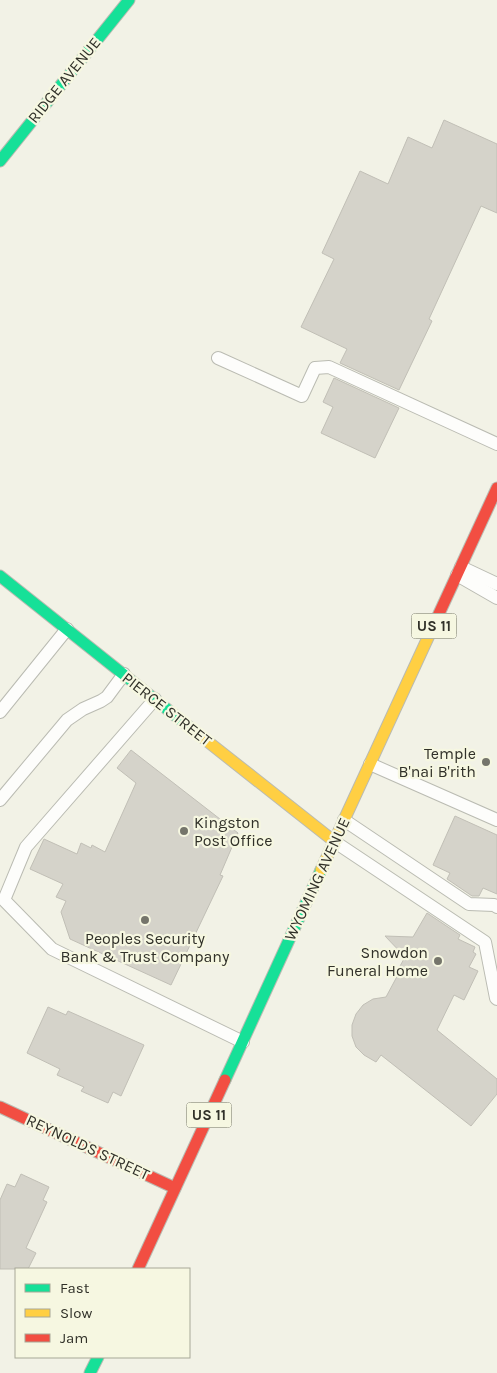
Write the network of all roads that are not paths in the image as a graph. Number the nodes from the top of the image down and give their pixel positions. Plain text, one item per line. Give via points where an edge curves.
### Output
1 (129, 0) edge
2 (0, 161) edge
3 (218, 358) dead end
4 (497, 444) edge
5 (497, 488) edge
6 (485, 514) junction
7 (497, 520) edge
8 (459, 571) junction
9 (0, 576) edge
10 (497, 584) edge
11 (497, 598) edge
12 (67, 629) junction
13 (124, 674) junction
14 (154, 699) junction
15 (0, 712) edge
16 (370, 764) junction
17 (0, 800) edge
18 (344, 820) junction
19 (497, 820) edge
20 (335, 842) junction
21 (2, 900) edge
22 (497, 907) edge
23 (496, 998) edge
24 (243, 1042) junction
25 (0, 1107) edge
26 (176, 1188) junction
27 (138, 1268) edge
28 (98, 1358) edge
29 (90, 1373) edge

1 - 2 main road, RIDGE AVENUE
3 - 4 lane via 302,396 315,368 329,367
5 - 6 main road, WYOMING AVENUE / US 11
6 - 7 lane
6 - 8 main road, WYOMING AVENUE / US 11
8 - 10 lane
8 - 11 lane
8 - 16 main road, WYOMING AVENUE / US 11
9 - 12 main road, PIERCE STREET
12 - 13 main road, PIERCE STREET
12 - 15 lane
13 - 14 main road, PIERCE STREET
13 - 17 lane via 107,697 66,720
14 - 20 main road, PIERCE STREET
14 - 21 lane via 26,847
16 - 18 main road, WYOMING AVENUE / US 11
16 - 19 lane
18 - 20 main road, WYOMING AVENUE / US 11
18 - 22 lane via 469,904
20 - 23 lane via 485,942
20 - 24 main road, WYOMING AVENUE / US 11
21 - 24 lane via 52,949
24 - 26 main road, WYOMING AVENUE / US 11
25 - 26 main road, REYNOLDS STREET
26 - 27 main road, WYOMING AVENUE / US 11
28 - 29 main road

